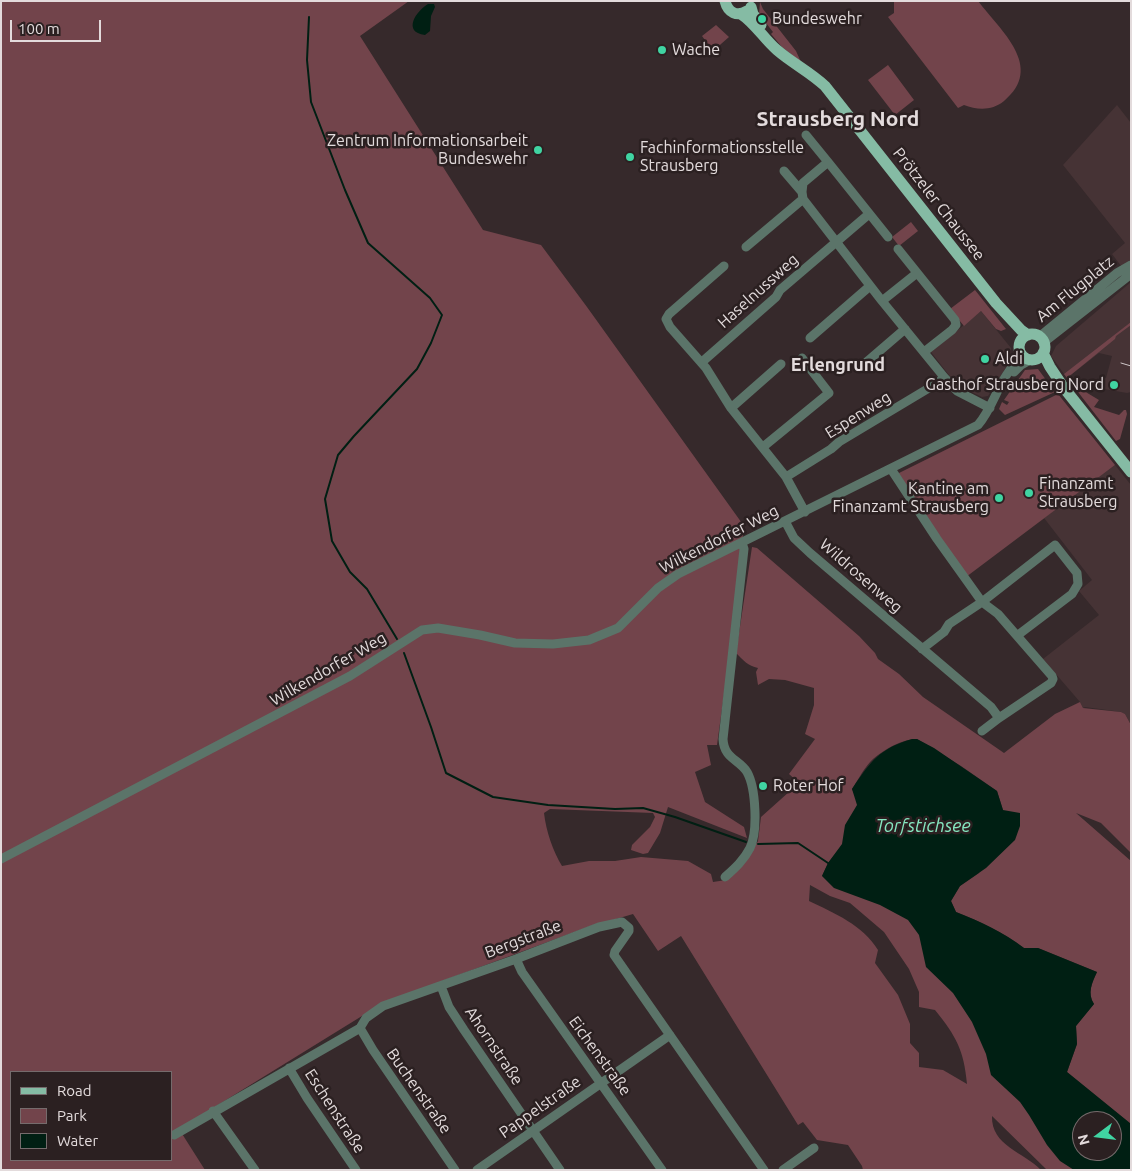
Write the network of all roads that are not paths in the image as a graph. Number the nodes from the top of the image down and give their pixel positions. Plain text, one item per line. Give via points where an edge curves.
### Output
1 (725, 1) edge
2 (752, 4) edge
3 (741, 14) junction
4 (794, 62) junction
5 (806, 135) dead end
6 (828, 162) junction
7 (784, 171) dead end
8 (803, 196) junction
9 (870, 214) junction
10 (888, 237) dead end
11 (836, 242) junction
12 (746, 247) dead end
13 (898, 249) dead end
14 (1131, 265) edge
15 (724, 266) dead end
16 (917, 273) junction
17 (1131, 274) edge
18 (870, 286) junction
19 (882, 301) junction
20 (905, 328) junction
21 (810, 338) dead end
22 (1032, 348) junction
23 (924, 352) junction
24 (802, 358) dead end
25 (702, 362) junction
26 (781, 364) dead end
27 (862, 366) dead end
28 (944, 377) junction
29 (731, 408) junction
30 (990, 408) junction
31 (763, 447) junction
32 (891, 469) junction
33 (1131, 472) edge
34 (786, 477) junction
35 (805, 512) junction
36 (785, 522) junction
37 (742, 543) junction
38 (982, 602) junction
39 (1018, 636) junction
40 (922, 649) junction
41 (999, 718) junction
42 (982, 731) dead end
43 (1, 858) edge
44 (725, 877) dead end
45 (516, 959) junction
46 (441, 986) junction
47 (360, 1028) junction
48 (670, 1035) junction
49 (289, 1068) junction
50 (600, 1084) junction
51 (213, 1112) junction
52 (534, 1130) junction
53 (174, 1134) dead end
54 (814, 1148) dead end
55 (255, 1170) edge
56 (356, 1170) edge
57 (455, 1170) edge
58 (477, 1170) edge
59 (560, 1170) edge
60 (662, 1170) edge
61 (764, 1170) edge
62 (783, 1170) edge

1 - 3 main road, Prötzeler Chaussee via 731,12
2 - 3 main road, Prötzeler Chaussee
2 - 4 main road, Prötzeler Chaussee via 753,14
3 - 4 main road, Prötzeler Chaussee
4 - 22 main road, Prötzeler Chaussee via 830,92 996,303 1021,330
5 - 6 street
6 - 8 street via 803,183
6 - 9 street
7 - 8 street
8 - 11 street
8 - 12 street
9 - 10 street
9 - 11 street, Haselnussweg
11 - 18 street
11 - 25 street, Haselnussweg
13 - 16 street
14 - 22 street, Am Flugplatz
15 - 25 street via 666,319
16 - 19 street
16 - 23 street via 956,324
17 - 22 street, Am Flugplatz
18 - 19 street
18 - 21 street
19 - 20 street
20 - 23 street
20 - 27 street
22 - 30 street, Wilkendorfer Weg via 1016,361
22 - 33 main road, Prötzeler Chaussee via 1046,370
23 - 28 street
24 - 31 street via 829,393
25 - 29 street
26 - 29 street
28 - 30 street via 957,391
28 - 34 street, Espenweg
29 - 31 street
30 - 32 street, Wilkendorfer Weg via 972,428
31 - 34 street
32 - 35 street, Wilkendorfer Weg
32 - 38 street
34 - 35 street
35 - 36 street, Wilkendorfer Weg
36 - 37 street, Wilkendorfer Weg
36 - 40 street, Wildrosenweg via 799,543
37 - 43 street, Wilkendorfer Weg via 678,574 658,588 618,628 589,640 553,644 515,643 438,628 422,630 350,676
37 - 44 street via 744,549 724,748 747,772 755,813 751,846 739,865
38 - 39 street
38 - 39 street via 1055,545 1077,573 1078,584 1072,594
38 - 40 street via 949,624
39 - 41 street via 1053,679
40 - 41 street, Wildrosenweg via 991,707
41 - 42 street
45 - 46 street, Bergstraße
45 - 48 street, Bergstraße via 599,926 622,922 629,931 614,955
45 - 50 street, Eichenstraße
46 - 47 street, Bergstraße via 383,1006 366,1018
46 - 52 street, Ahornstraße via 464,1030
47 - 49 street, Bergstraße
47 - 57 street, Buchenstraße
48 - 50 street, Pappelstraße
48 - 61 street, Bergstraße
49 - 51 street, Bergstraße
49 - 56 street, Eschenstraße
50 - 52 street, Pappelstraße
50 - 60 street, Eichenstraße
51 - 53 street, Bergstraße
51 - 55 street
52 - 58 street, Pappelstraße
52 - 59 street, Ahornstraße
54 - 62 street

